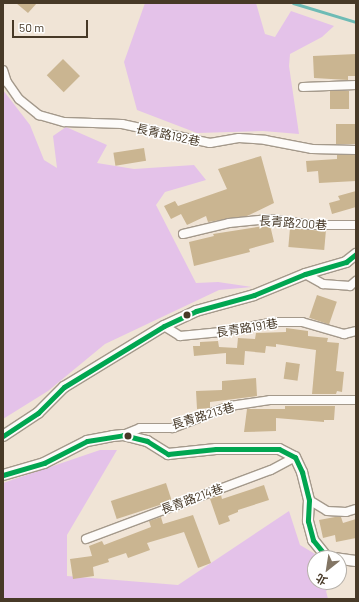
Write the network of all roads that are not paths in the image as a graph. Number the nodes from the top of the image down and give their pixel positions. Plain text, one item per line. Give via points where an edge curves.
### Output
1 (3, 70) edge
2 (356, 84) edge
3 (303, 87) dead end
4 (356, 150) edge
5 (356, 226) edge
6 (183, 234) dead end
7 (356, 254) edge
8 (305, 274) junction
9 (356, 282) edge
10 (164, 326) junction
11 (356, 331) edge
12 (356, 400) edge
13 (123, 435) junction
14 (3, 436) edge
15 (296, 457) junction
16 (3, 475) edge
17 (309, 500) junction
18 (356, 509) edge
19 (86, 539) dead end
20 (356, 561) edge

1 - 4 street, 長青路192巷 via 7,82 19,99 39,115 64,122 122,124 210,144 239,138 312,149
2 - 3 street
5 - 6 street, 長青路200巷 via 312,225 269,219 229,223
7 - 8 street via 346,262
8 - 9 street via 323,284 350,286
8 - 10 street via 254,295 196,311
10 - 11 street, 長青路191巷 via 180,336 275,322 302,322 344,334
10 - 14 street via 64,387 38,413
12 - 13 street, 長青路213巷 via 270,400 230,406 173,428 140,428
13 - 15 street via 146,441 168,454 263,448 278,449
13 - 16 street via 87,441 44,463
15 - 17 street
15 - 19 street, 長青路214巷 via 271,470
17 - 18 street via 328,511 346,512
17 - 20 street via 307,514 313,540 327,557

